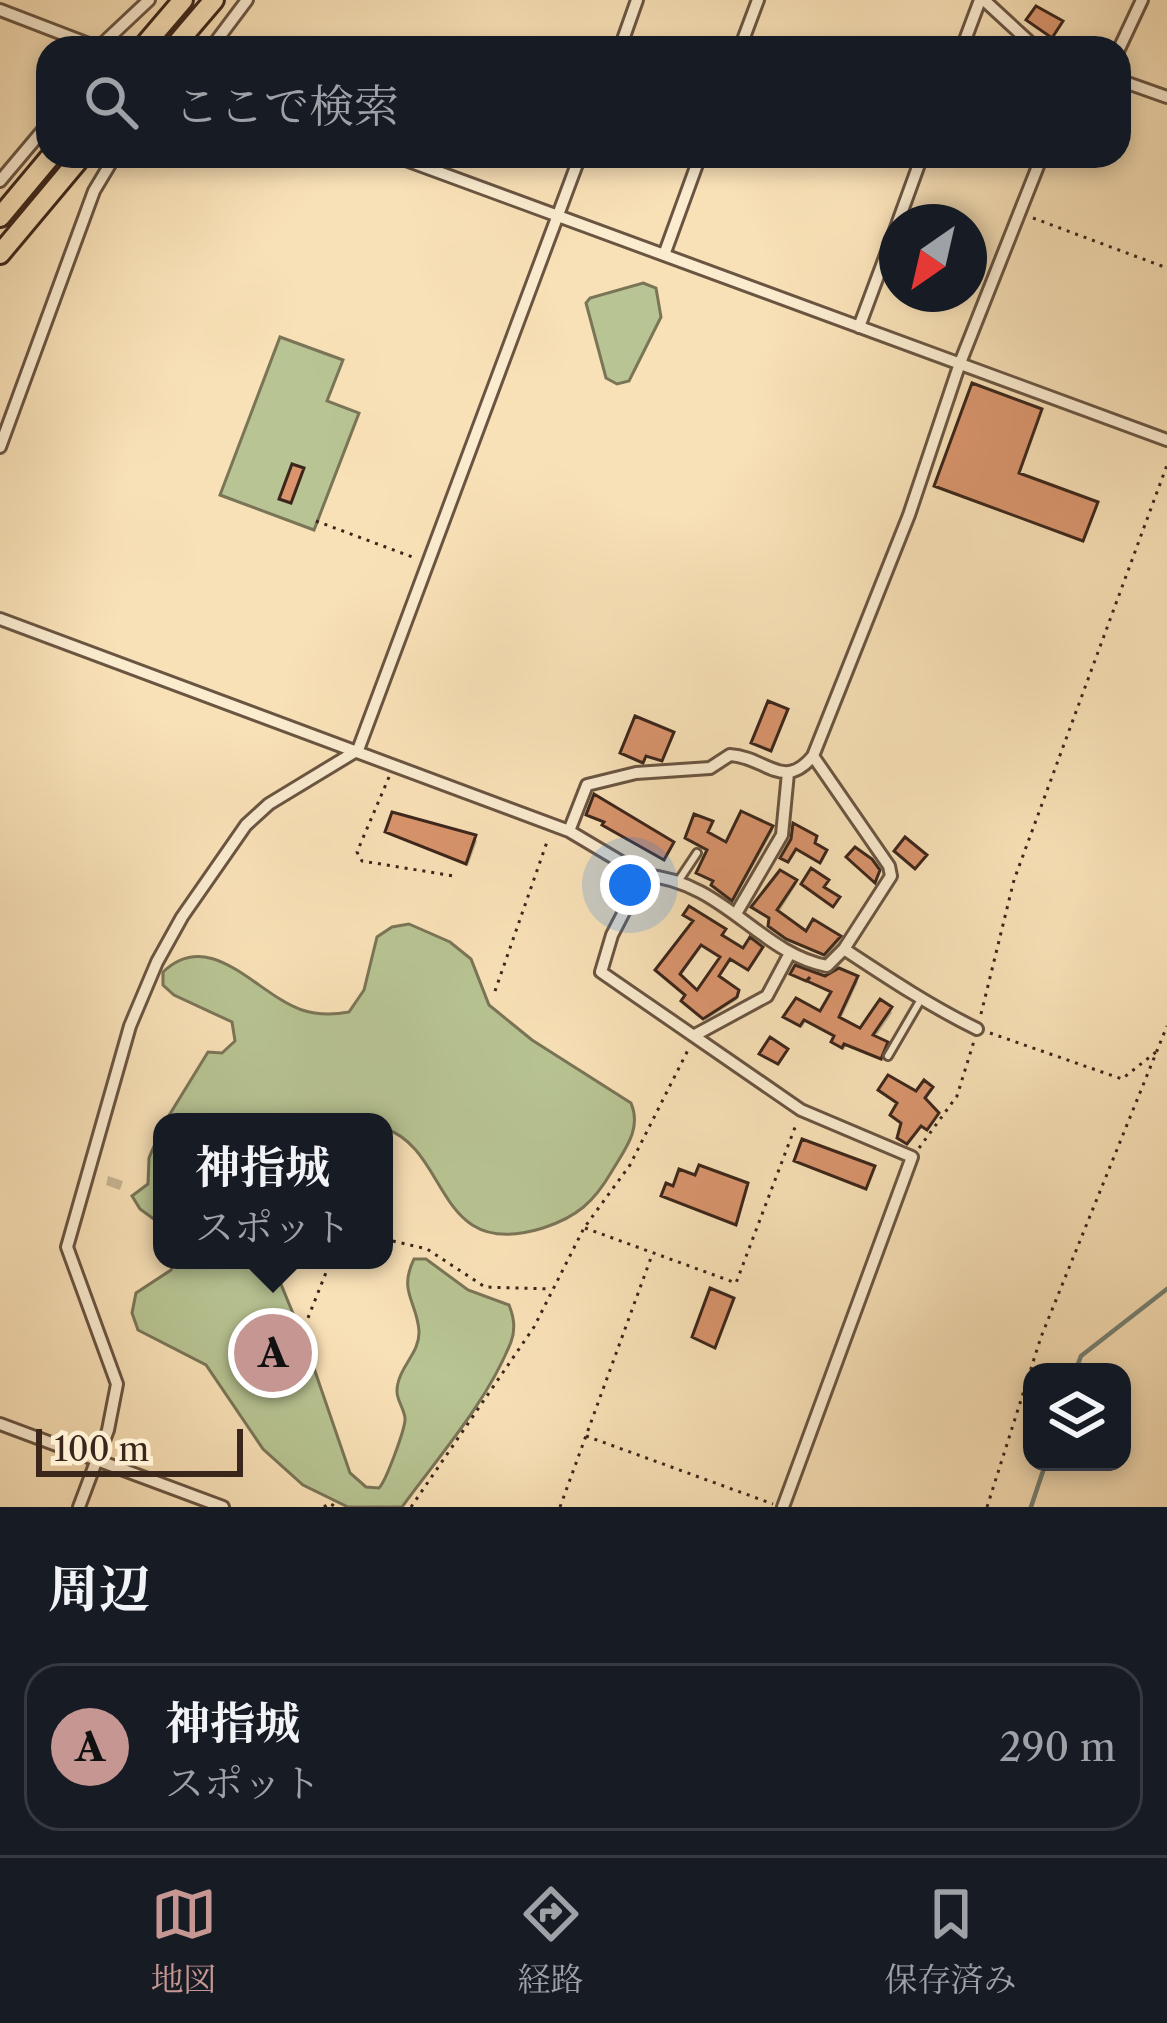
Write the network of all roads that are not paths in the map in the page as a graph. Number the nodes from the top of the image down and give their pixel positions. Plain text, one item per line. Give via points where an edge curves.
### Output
1 (148, 0) edge
2 (183, 0) edge
3 (214, 0) edge
4 (247, 0) edge
5 (637, 0) edge
6 (758, 0) edge
7 (982, 0) edge
8 (1142, 0) edge
9 (0, 10) edge
10 (67, 36) edge
11 (110, 36) edge
12 (152, 36) edge
13 (183, 36) edge
14 (220, 36) edge
15 (624, 36) edge
16 (744, 36) edge
17 (967, 36) edge
18 (1022, 36) edge
19 (1125, 36) edge
20 (1131, 84) edge
21 (1167, 98) edge
22 (36, 138) edge
23 (41, 168) edge
24 (72, 168) edge
25 (108, 168) edge
26 (428, 168) edge
27 (576, 168) edge
28 (696, 168) edge
29 (918, 168) edge
30 (1037, 168) edge
31 (0, 181) edge
32 (904, 204) edge
33 (558, 215) junction
34 (0, 217) edge
35 (0, 254) edge
36 (664, 255) junction
37 (879, 272) edge
38 (859, 327) junction
39 (960, 363) junction
40 (1167, 440) edge
41 (0, 447) edge
42 (0, 619) edge
43 (358, 750) junction
44 (813, 755) junction
45 (788, 773) junction
46 (569, 831) junction
47 (697, 853) dead end
48 (644, 875) junction
49 (679, 880) junction
50 (737, 912) junction
51 (844, 949) junction
52 (790, 953) junction
53 (920, 1001) junction
54 (977, 1029) road end
55 (695, 1035) junction
56 (888, 1056) dead end
57 (0, 1424) edge
58 (97, 1460) junction
59 (80, 1507) edge
60 (223, 1507) edge
61 (781, 1507) edge

1 - 11 street
2 - 12 highway
3 - 13 highway
4 - 14 street
5 - 15 street
6 - 16 street
7 - 17 street
7 - 18 street
8 - 19 street
9 - 10 street
20 - 21 street
22 - 31 street
23 - 34 highway
24 - 35 highway
25 - 41 street
26 - 33 street
27 - 33 street
28 - 36 street
29 - 32 street
30 - 39 street
33 - 36 street
33 - 43 street
36 - 38 street
37 - 38 street
38 - 39 street
39 - 40 street
39 - 44 street
42 - 43 street
43 - 46 street
43 - 58 street via 246,825 182,917 130,1027 67,1246 117,1384
44 - 45 street
44 - 51 street via 891,876
45 - 46 street via 730,755 710,768 587,785
45 - 50 street via 782,835
46 - 48 street
47 - 49 lane
48 - 49 street
48 - 55 street via 601,972
49 - 50 street
50 - 52 street
51 - 52 street via 827,966
51 - 53 street
52 - 55 street via 767,996
53 - 54 street
53 - 56 lane
55 - 61 street via 801,1110 912,1156
57 - 58 street
58 - 59 street
58 - 60 street

